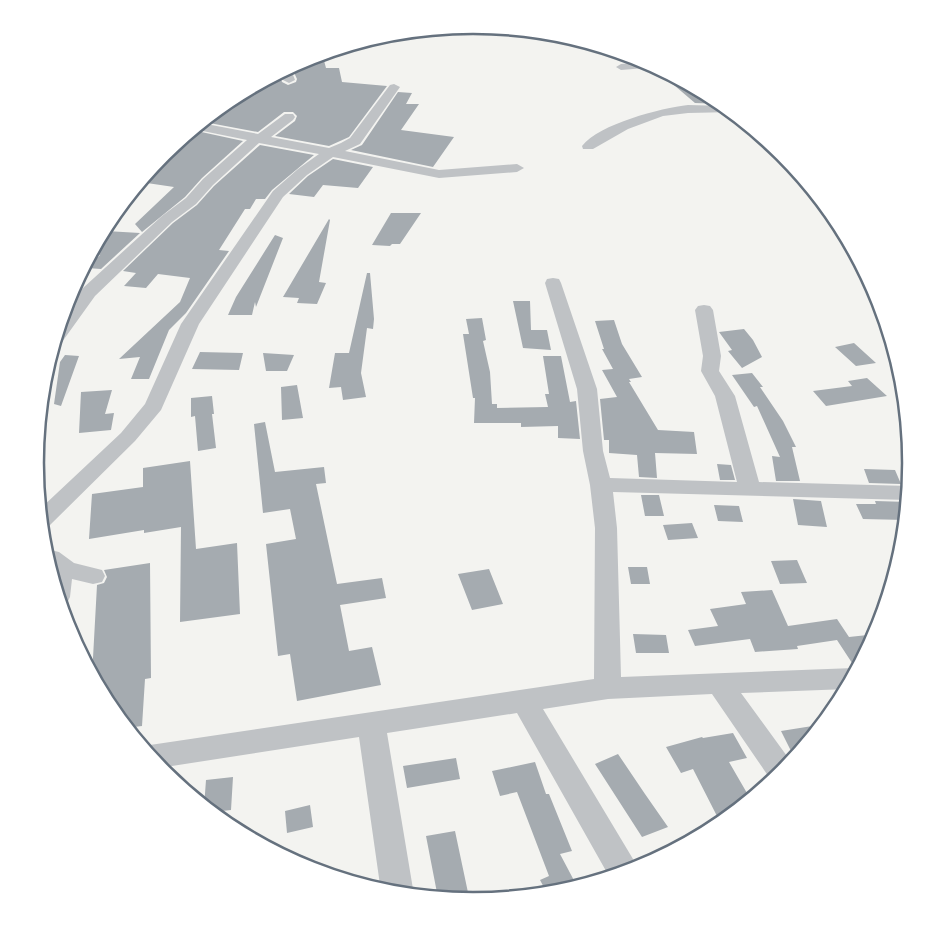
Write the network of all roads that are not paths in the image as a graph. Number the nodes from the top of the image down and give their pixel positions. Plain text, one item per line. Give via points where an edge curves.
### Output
1 (638, 66) edge
2 (621, 67) dead end
3 (394, 87) dead end
4 (716, 109) edge
5 (289, 117) dead end
6 (206, 128) edge
7 (258, 139) junction
8 (588, 146) dead end
9 (331, 152) junction
10 (517, 168) dead end
11 (553, 283) dead end
12 (704, 310) dead end
13 (69, 320) edge
14 (601, 484) junction
15 (750, 488) junction
16 (902, 493) edge
17 (47, 516) edge
18 (55, 562) edge
19 (93, 576) dead end
20 (846, 678) edge
21 (720, 684) junction
22 (608, 688) junction
23 (524, 701) junction
24 (370, 724) junction
25 (159, 756) edge
26 (778, 766) edge
27 (621, 867) edge
28 (397, 886) edge

1 - 2 street
3 - 9 street via 355,141
4 - 8 street via 652,114
5 - 7 street
6 - 7 street
7 - 9 street
7 - 13 street via 191,201 167,218 89,292
9 - 10 street via 439,174
9 - 17 street via 293,179 264,214 190,324 154,406 128,437
11 - 14 street via 587,389 593,451
12 - 15 street via 712,356 710,371 725,396
14 - 15 street
14 - 22 street via 606,528
15 - 16 street
18 - 19 street via 67,570
20 - 21 street
21 - 22 street
21 - 26 street
22 - 23 street
23 - 24 street
23 - 27 street
24 - 25 street
24 - 28 street

